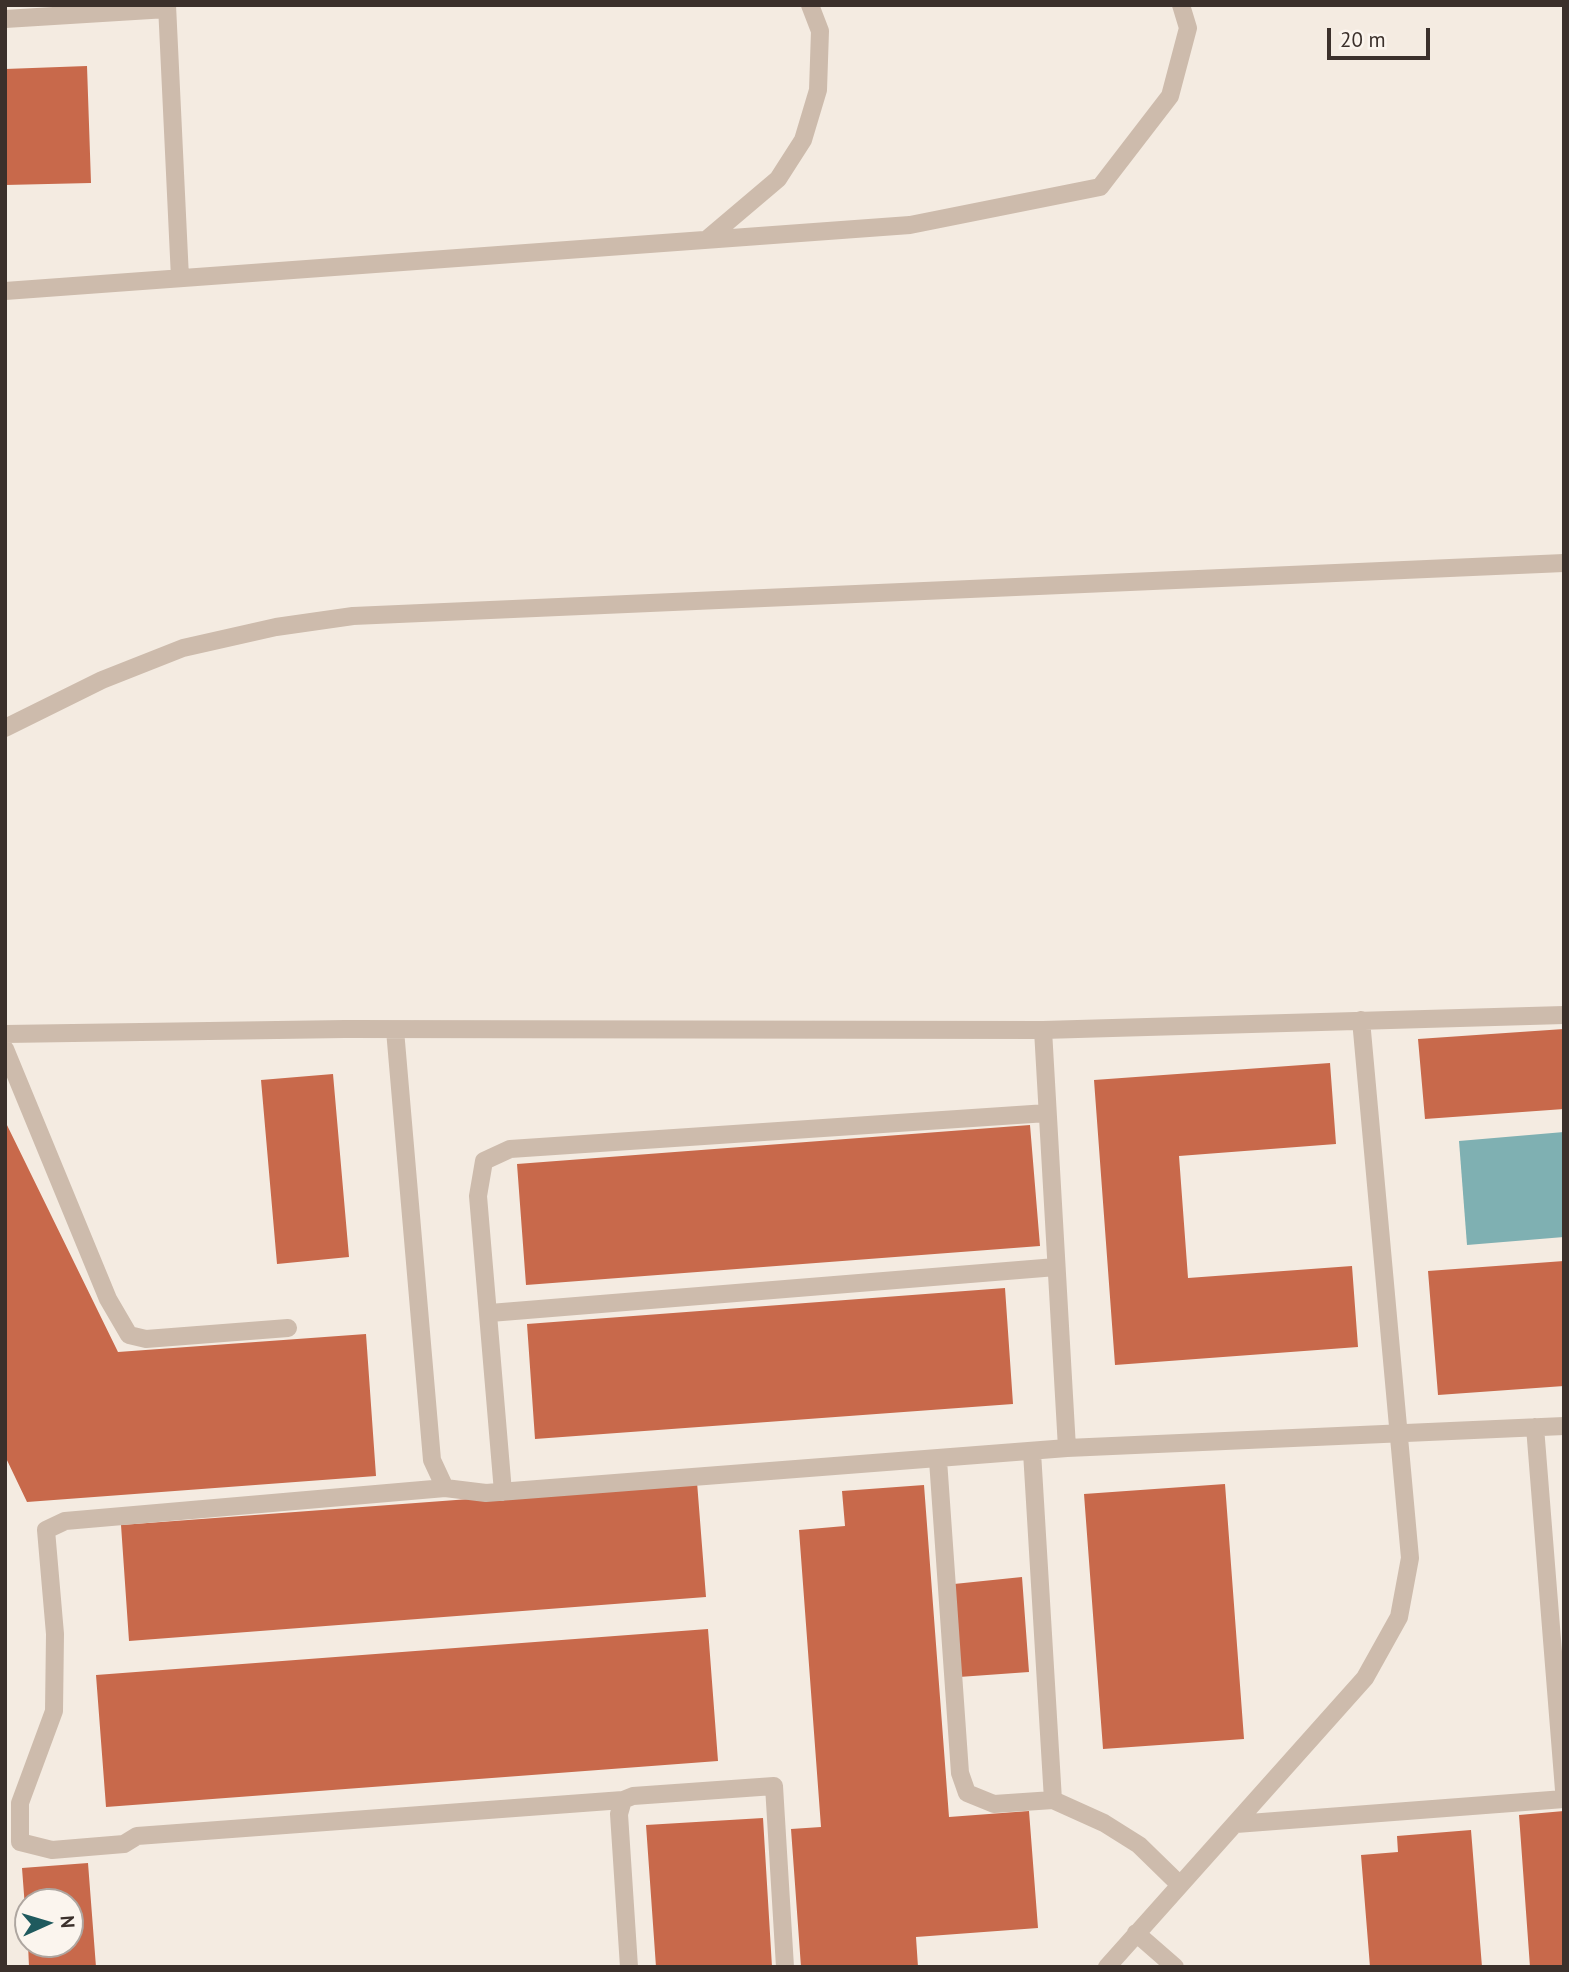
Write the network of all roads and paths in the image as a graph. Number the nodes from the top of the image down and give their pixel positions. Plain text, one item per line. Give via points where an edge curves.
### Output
1 (810, 5) edge
2 (1181, 5) edge
3 (167, 7) edge
4 (5, 19) edge
5 (706, 240) junction
6 (180, 278) junction
7 (5, 292) edge
8 (1564, 563) edge
9 (5, 728) edge
10 (1564, 1015) edge
11 (1361, 1020) junction
12 (394, 1030) junction
13 (1043, 1030) junction
14 (5, 1034) edge
15 (5, 1049) edge
16 (1047, 1113) junction
17 (1056, 1267) junction
18 (489, 1313) junction
19 (288, 1328) dead end
20 (1564, 1426) edge
21 (1535, 1427) junction
22 (1400, 1433) junction
23 (1067, 1448) junction
24 (1032, 1452) junction
25 (938, 1460) junction
26 (445, 1488) junction
27 (503, 1492) junction
28 (1564, 1790) edge
29 (1564, 1799) edge
30 (1053, 1800) junction
31 (623, 1801) junction
32 (1236, 1824) junction
33 (1179, 1884) junction
34 (1136, 1933) junction
35 (629, 1967) edge
36 (785, 1967) edge
37 (1107, 1967) edge
38 (1175, 1967) edge

1 - 5 lane via 820,31 818,90 803,140 778,179
2 - 5 lane via 1188,28 1170,96 1100,187 910,225
3 - 4 lane
3 - 6 lane
5 - 6 lane
6 - 7 lane
8 - 9 lane via 353,616 183,648 102,680
10 - 11 lane
11 - 13 lane
11 - 22 lane
12 - 13 lane
12 - 14 lane
12 - 26 lane via 432,1460
13 - 16 lane
15 - 19 lane via 108,1299 128,1335 146,1339
16 - 17 lane
16 - 18 lane via 510,1149 484,1161 478,1196
17 - 18 lane
17 - 23 lane
18 - 27 lane
20 - 21 lane
21 - 22 lane
21 - 28 lane
22 - 23 lane
22 - 32 lane via 1410,1558 1399,1617 1365,1678
23 - 24 lane
24 - 25 lane
24 - 30 lane
25 - 27 lane
25 - 30 lane via 960,1773 967,1793 994,1804
26 - 27 lane
26 - 31 lane via 65,1521 46,1531 55,1634 54,1711 20,1803 20,1842 52,1850 124,1844 137,1836
29 - 32 lane
30 - 33 lane via 1139,1845
31 - 35 lane via 619,1814
31 - 36 lane via 633,1796 774,1786
32 - 33 lane
33 - 34 lane
34 - 37 lane
34 - 38 lane

